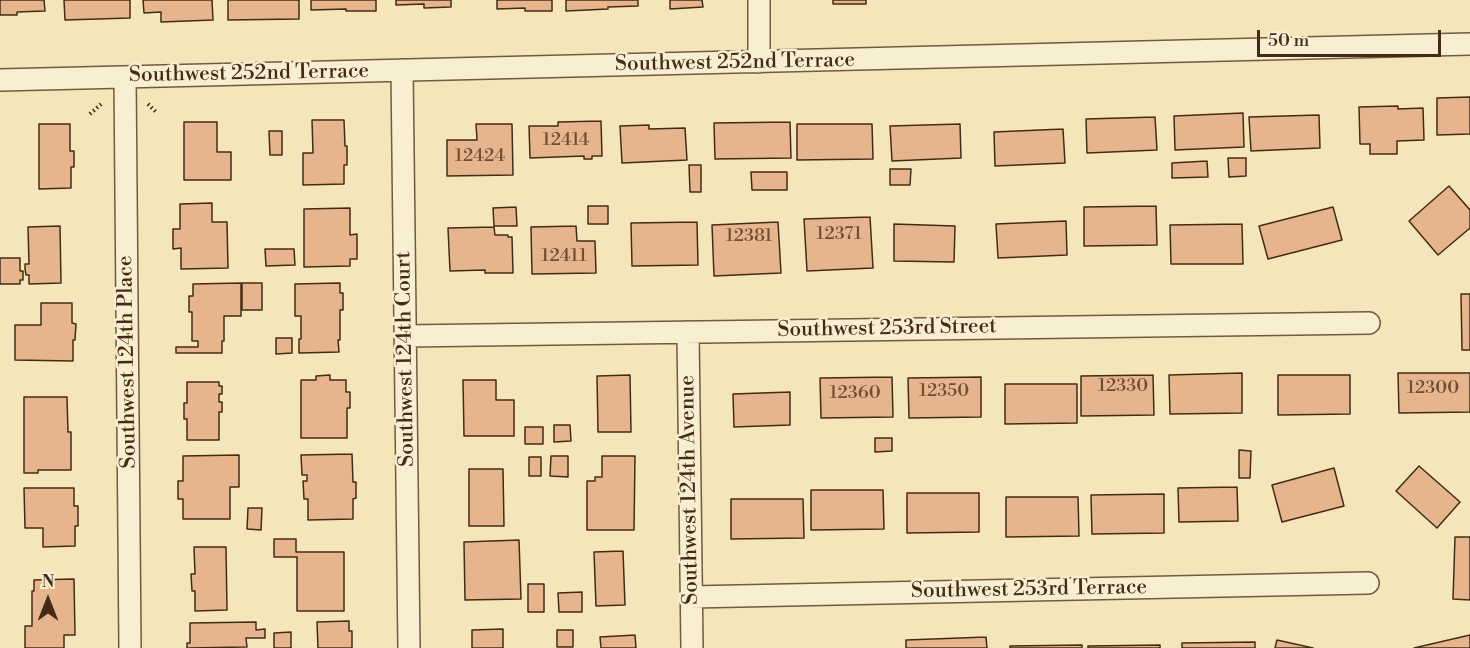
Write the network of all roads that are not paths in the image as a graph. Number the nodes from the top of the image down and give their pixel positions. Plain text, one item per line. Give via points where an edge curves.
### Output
1 (759, 0) edge
2 (1470, 44) edge
3 (759, 62) junction
4 (402, 70) junction
5 (125, 76) junction
6 (0, 80) edge
7 (1369, 323) dead end
8 (688, 332) junction
9 (405, 336) junction
10 (1368, 583) dead end
11 (691, 597) junction
12 (130, 648) edge
13 (409, 648) edge
14 (692, 648) edge

1 - 3 street
2 - 3 street, Southwest 252nd Terrace
3 - 4 street, Southwest 252nd Terrace
4 - 5 street, Southwest 252nd Terrace
4 - 9 street, Southwest 124th Court
5 - 6 street, Southwest 252nd Terrace
5 - 12 street, Southwest 124th Place
7 - 8 street, Southwest 253rd Street
8 - 9 street, Southwest 253rd Street
8 - 11 street, Southwest 124th Avenue
9 - 13 street, Southwest 124th Court
10 - 11 street, Southwest 253rd Terrace
11 - 14 street, Southwest 124th Avenue

